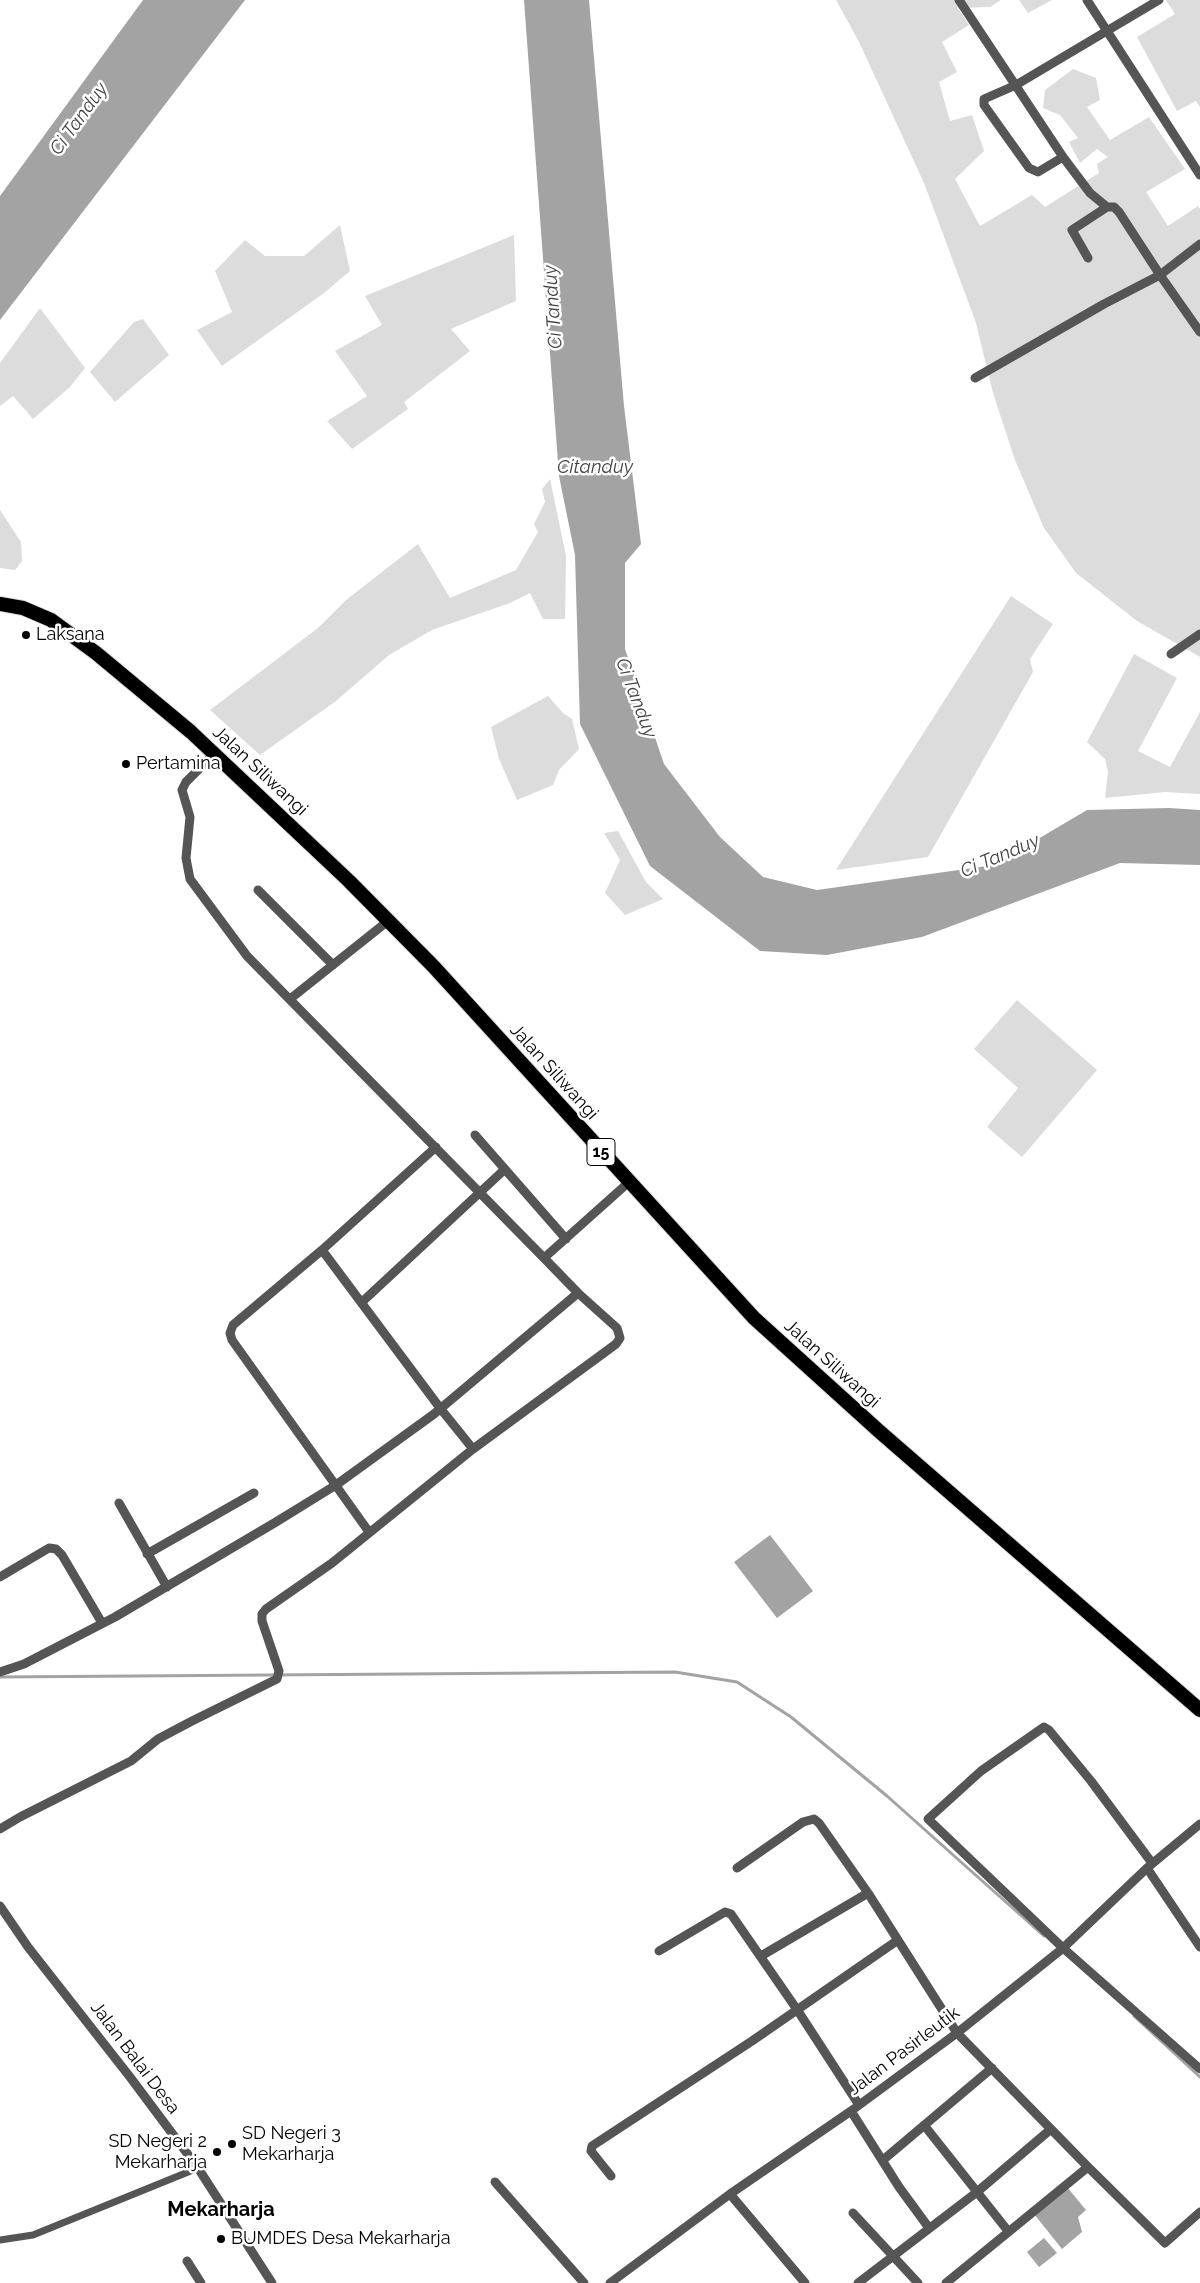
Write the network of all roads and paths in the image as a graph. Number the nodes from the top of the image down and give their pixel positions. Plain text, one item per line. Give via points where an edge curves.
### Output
1 (959, 0) edge
2 (1087, 0) edge
3 (1159, 0) edge
4 (1106, 33) junction
5 (1016, 85) junction
6 (1063, 157) junction
7 (1200, 175) edge
8 (1107, 207) junction
9 (1200, 244) edge
10 (1088, 258) dead end
11 (1160, 275) junction
12 (1200, 332) edge
13 (975, 378) dead end
14 (0, 604) edge
15 (1200, 634) edge
16 (1171, 654) dead end
17 (214, 755) junction
18 (258, 890) dead end
19 (388, 921) junction
20 (333, 965) junction
21 (290, 999) junction
22 (475, 1135) dead end
23 (436, 1147) junction
24 (504, 1170) junction
25 (629, 1182) junction
26 (480, 1194) junction
27 (566, 1239) junction
28 (322, 1250) junction
29 (544, 1258) junction
30 (578, 1293) junction
31 (362, 1302) junction
32 (440, 1408) junction
33 (473, 1449) junction
34 (336, 1485) junction
35 (254, 1492) dead end
36 (119, 1503) dead end
37 (369, 1532) junction
38 (147, 1554) junction
39 (0, 1577) edge
40 (166, 1587) junction
41 (102, 1624) junction
42 (1, 1670) edge
43 (1200, 1710) edge
44 (1200, 1824) edge
45 (0, 1828) edge
46 (1150, 1866) junction
47 (737, 1868) dead end
48 (868, 1893) junction
49 (0, 1906) edge
50 (898, 1940) junction
51 (1200, 1947) edge
52 (1063, 1948) junction
53 (659, 1951) dead end
54 (761, 1956) junction
55 (798, 2010) junction
56 (957, 2033) junction
57 (992, 2068) junction
58 (1200, 2069) edge
59 (859, 2105) junction
60 (850, 2112) junction
61 (924, 2125) junction
62 (1051, 2130) junction
63 (883, 2160) junction
64 (1088, 2167) junction
65 (198, 2168) junction
66 (611, 2176) dead end
67 (495, 2182) dead end
68 (976, 2192) junction
69 (730, 2194) junction
70 (853, 2212) dead end
71 (1200, 2212) edge
72 (929, 2228) junction
73 (1008, 2231) junction
74 (0, 2240) edge
75 (892, 2257) junction
76 (187, 2261) dead end
77 (201, 2283) edge
78 (272, 2283) edge
79 (584, 2283) edge
80 (610, 2283) edge
81 (805, 2283) edge
82 (858, 2283) edge
83 (918, 2283) edge
84 (946, 2283) edge

1 - 5 street
2 - 4 street
3 - 4 street
4 - 5 street
4 - 7 street
5 - 6 street
5 - 6 street via 984,99 984,105 1029,168 1038,172
6 - 8 street via 1090,193
8 - 10 street via 1072,230
8 - 11 street via 1114,207 1120,212
9 - 11 street
11 - 12 street
11 - 13 street
14 - 17 highway, Jalan Siliwangi / 15 via 23,608 51,620 96,653
15 - 16 street
17 - 19 highway, Jalan Siliwangi / 15
17 - 21 street via 182,790 190,817 187,870 190,879 247,956
18 - 20 street
19 - 20 street
19 - 25 highway, Jalan Siliwangi / 15 via 434,967
20 - 21 street
21 - 23 street
22 - 24 street
23 - 26 street
23 - 28 street
24 - 26 street
24 - 27 street
25 - 27 street
25 - 43 highway, Jalan Siliwangi / 15 via 754,1318
26 - 29 street
26 - 31 street
27 - 29 street
28 - 31 street
28 - 34 street via 233,1326 230,1333
29 - 30 street
30 - 32 street
30 - 33 street via 617,1328 620,1338 616,1344
31 - 32 street
32 - 33 street
32 - 34 street
33 - 37 street
34 - 37 street
34 - 40 street
35 - 38 street
36 - 38 street
37 - 45 street via 262,1614 278,1675 158,1740 131,1762
38 - 40 street
39 - 41 street via 49,1548 56,1549
40 - 41 street
41 - 42 street
44 - 46 street, Jalan Pasirleutik
46 - 51 street
46 - 52 street, Jalan Pasirleutik
46 - 52 street via 1091,1781 1044,1727 981,1771 928,1818
47 - 48 street via 803,1822 814,1819
48 - 50 street
48 - 54 street
49 - 65 street, Jalan Balai Desa
50 - 55 street
50 - 56 street
52 - 56 street, Jalan Pasirleutik
52 - 58 street
53 - 54 street via 728,1912
54 - 55 street
55 - 59 street
55 - 66 street via 592,2146 591,2151
56 - 57 street
56 - 59 street, Jalan Pasirleutik
57 - 61 street
57 - 62 street
59 - 60 street, Jalan Pasirleutik
60 - 63 street
60 - 69 street, Jalan Pasirleutik
61 - 63 street
61 - 68 street
62 - 64 street
62 - 68 street
63 - 72 street
64 - 71 street via 1165,2243
64 - 73 street
65 - 74 street via 32,2235
65 - 78 street, Jalan Balai Desa
67 - 79 street
68 - 72 street
68 - 73 street
69 - 80 street, Jalan Pasirleutik
69 - 81 street
70 - 75 street
72 - 75 street
73 - 84 street
75 - 82 street
75 - 83 street
76 - 77 street

